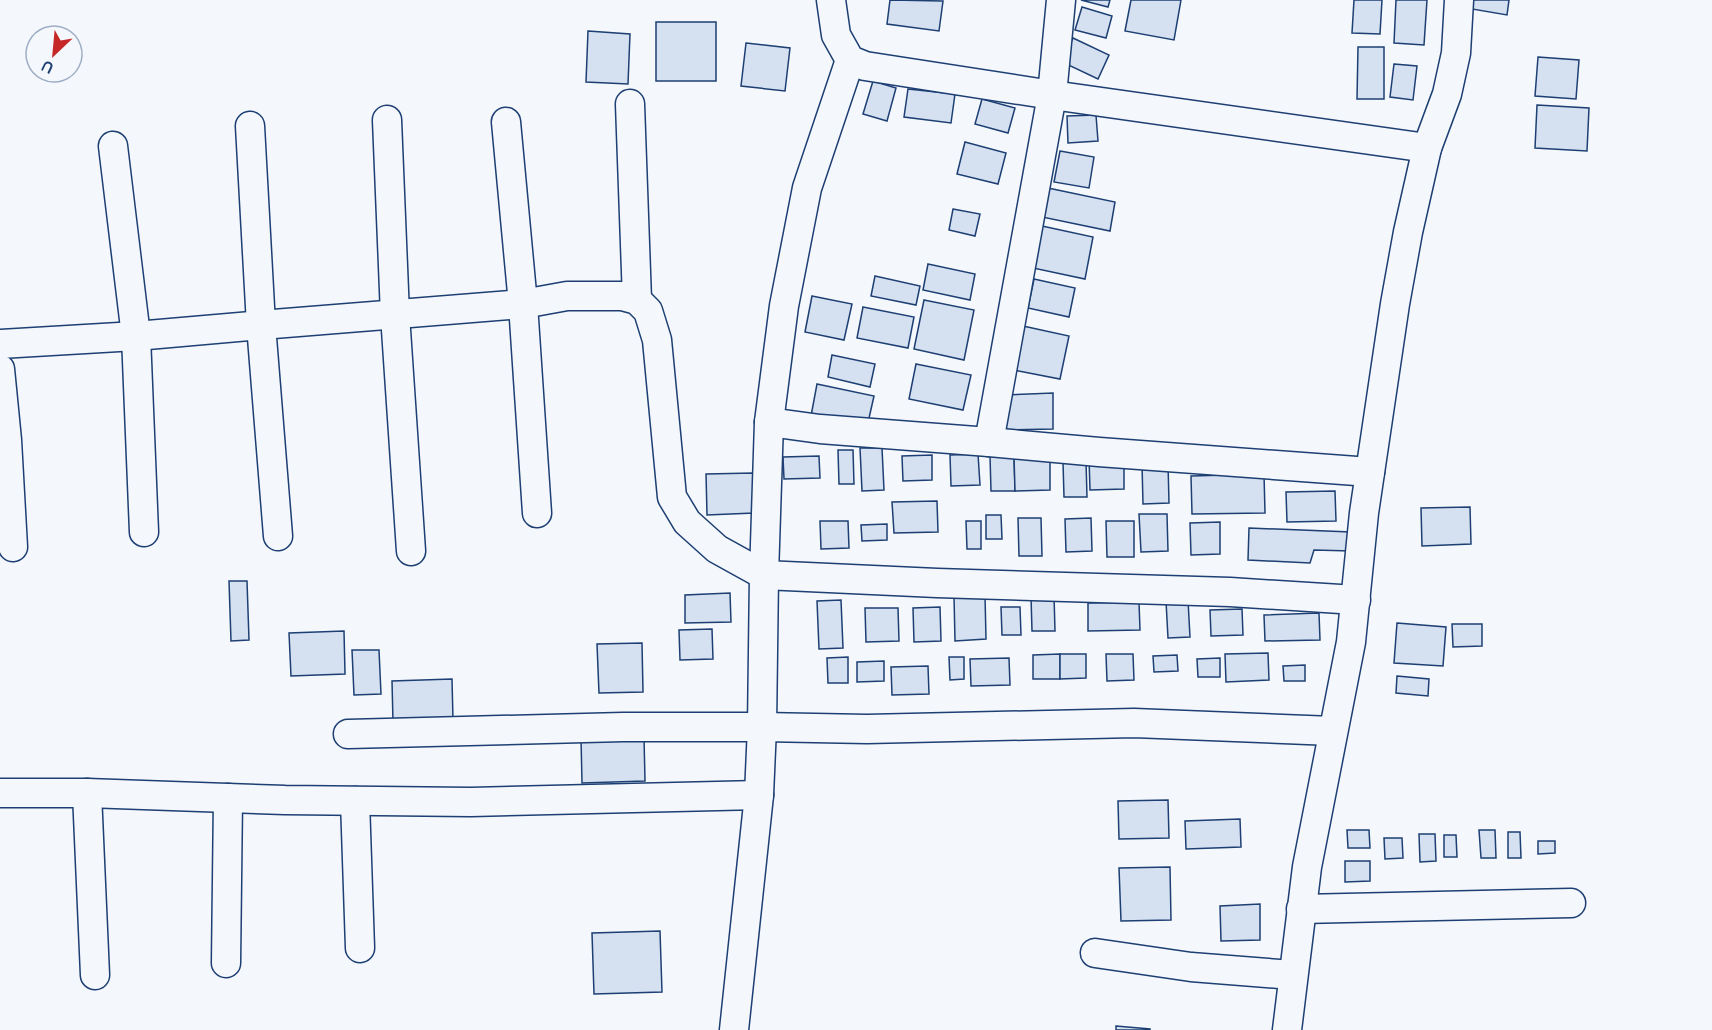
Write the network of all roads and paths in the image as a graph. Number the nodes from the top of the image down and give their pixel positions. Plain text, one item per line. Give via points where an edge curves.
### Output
1 (831, 0) edge
2 (1061, 0) edge
3 (1459, 0) edge
4 (850, 60) junction
5 (1052, 95) junction
6 (630, 104) dead end
7 (387, 120) dead end
8 (506, 122) dead end
9 (250, 126) dead end
10 (113, 146) dead end
11 (1427, 148) junction
12 (637, 300) junction
13 (524, 304) junction
14 (395, 315) junction
15 (261, 325) junction
16 (136, 336) junction
17 (0, 344) edge
18 (0, 369) edge
19 (769, 422) junction
20 (989, 442) junction
21 (1370, 472) junction
22 (537, 513) dead end
23 (144, 532) dead end
24 (278, 536) dead end
25 (13, 547) dead end
26 (411, 550) dead end
27 (764, 575) junction
28 (1356, 600) junction
29 (762, 727) junction
30 (1334, 731) junction
31 (348, 734) dead end
32 (0, 793) edge
33 (87, 793) junction
34 (759, 795) junction
35 (228, 798) junction
36 (355, 801) junction
37 (1571, 903) dead end
38 (1301, 909) junction
39 (360, 948) dead end
40 (1095, 953) dead end
41 (226, 963) dead end
42 (95, 975) dead end
43 (1293, 975) junction
44 (734, 1030) edge
45 (1287, 1030) edge

1 - 4 street via 836,35
2 - 5 street
3 - 11 street via 1456,53 1447,94
4 - 5 street via 865,66
4 - 19 street via 807,188 784,306
5 - 11 street
5 - 20 street
6 - 12 street
7 - 14 street
8 - 13 street
9 - 15 street
10 - 16 street
11 - 21 street via 1397,294
12 - 13 street via 622,296 567,296
12 - 27 street via 648,311 657,340 672,497 687,522 717,549
13 - 14 street
13 - 22 street
14 - 15 street
14 - 26 street
15 - 16 street
15 - 24 street
16 - 17 street
16 - 23 street
18 - 25 street
19 - 20 street
19 - 27 street
20 - 21 street
21 - 28 street
27 - 28 street
27 - 29 street
28 - 30 street
29 - 30 street via 867,729 1134,723
29 - 31 street
29 - 34 street
30 - 38 street
32 - 33 street
33 - 35 street
33 - 42 street
34 - 36 street
34 - 44 street
35 - 36 street
35 - 41 street
36 - 39 street
37 - 38 street
38 - 43 street
40 - 43 street via 1191,967
43 - 45 street

